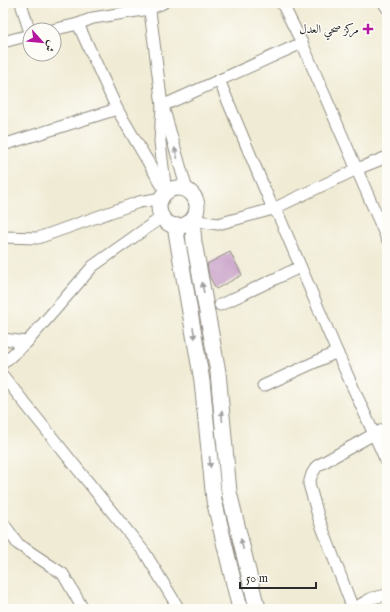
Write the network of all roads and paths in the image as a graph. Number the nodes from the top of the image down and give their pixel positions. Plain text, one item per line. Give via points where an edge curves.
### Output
1 (21, 3) edge
2 (163, 3) edge
3 (384, 3) edge
4 (286, 4) edge
5 (149, 6) edge
6 (387, 8) edge
7 (27, 22) edge
8 (78, 24) junction
9 (62, 28) edge
10 (22, 36) edge
11 (3, 42) edge
12 (302, 44) junction
13 (219, 80) junction
14 (162, 106) junction
15 (117, 109) junction
16 (3, 145) edge
17 (387, 157) edge
18 (357, 169) junction
19 (187, 190) junction
20 (164, 195) junction
21 (272, 209) junction
22 (162, 217) junction
23 (192, 220) junction
24 (175, 226) junction
25 (3, 237) edge
26 (387, 239) edge
27 (300, 266) junction
28 (220, 305) dead end
29 (3, 339) edge
30 (27, 342) junction
31 (337, 352) junction
32 (3, 363) edge
33 (3, 376) edge
34 (263, 386) dead end
35 (387, 428) edge
36 (374, 434) junction
37 (387, 463) edge
38 (3, 523) edge
39 (387, 595) edge
40 (355, 608) edge
41 (83, 609) edge
42 (179, 609) edge
43 (240, 609) edge
44 (259, 609) edge

1 - 7 street
2 - 5 street
3 - 6 street
4 - 12 street
5 - 8 street via 93,18
5 - 14 street
8 - 9 street
8 - 15 street
10 - 11 street
12 - 13 street
12 - 18 street
13 - 14 street
13 - 21 street
19 -> 14 street
14 - 20 street via 160,142
15 - 16 street
15 - 20 street
17 - 18 street
18 - 21 street
18 - 26 street
19 - 20 street via 176,188
19 - 23 street via 197,204
20 - 22 street via 160,208
20 - 25 street via 38,238
21 - 23 street via 218,224
21 - 27 street via 278,214
22 - 24 street
22 - 30 street via 93,266
23 - 24 street
44 -> 23 street via 229,492 218,372
24 -> 43 street via 202,381 214,500
27 - 28 street
27 - 31 street
29 - 30 street
30 - 32 street
31 - 34 street
31 - 36 street
33 - 42 street via 145,553
35 - 36 street
36 - 37 street
36 - 40 street via 317,466 309,484 319,519
38 - 41 street via 18,544 63,574
39 - 40 street via 372,598

